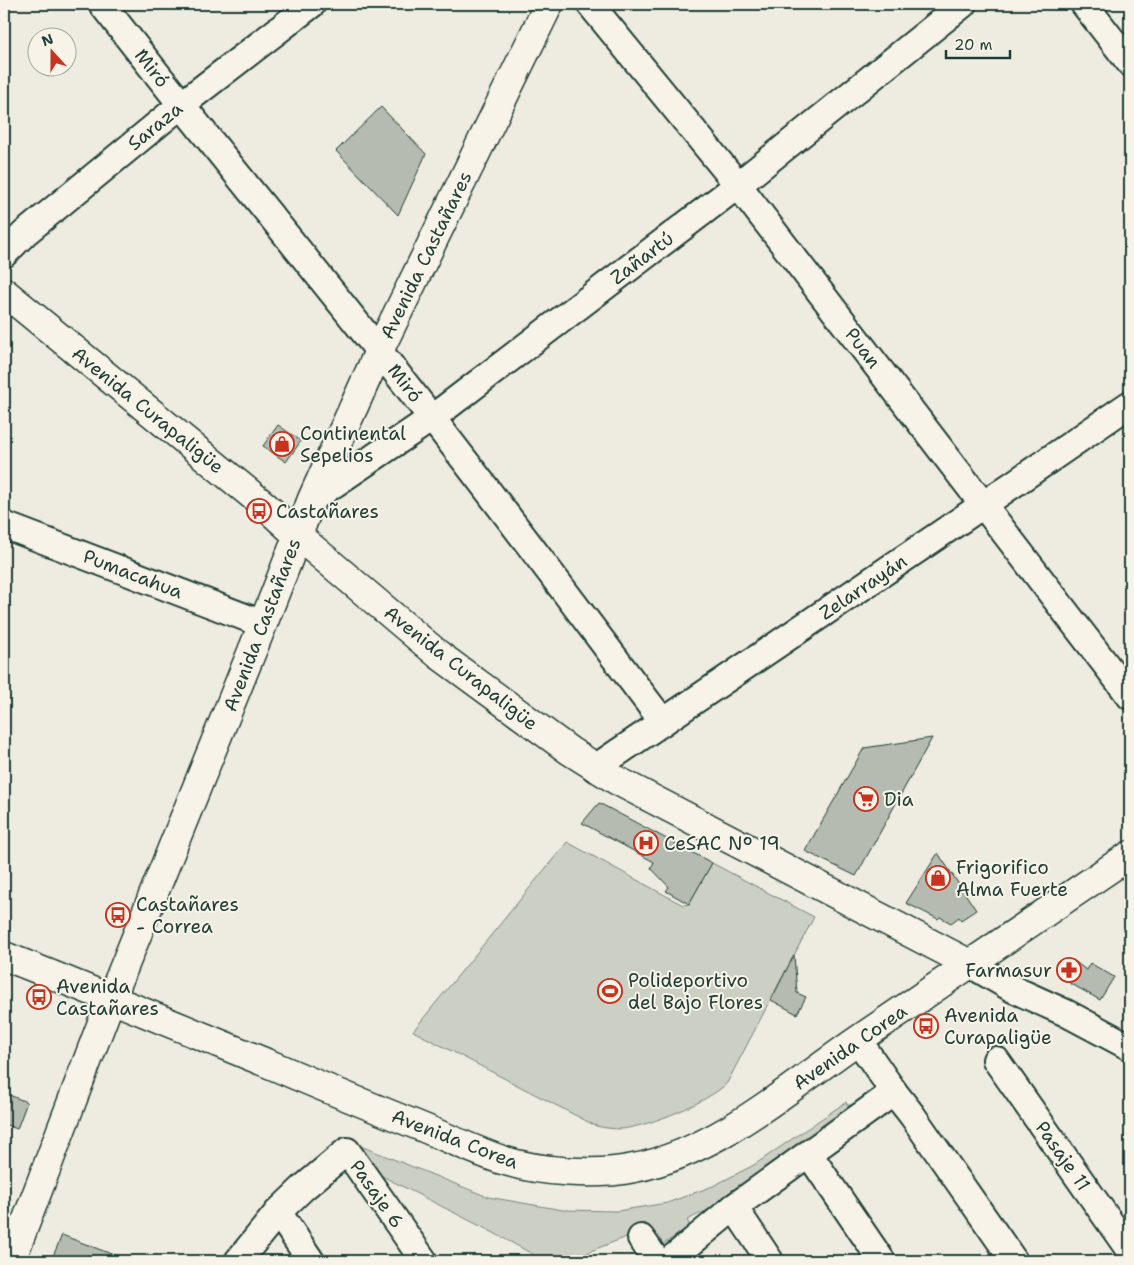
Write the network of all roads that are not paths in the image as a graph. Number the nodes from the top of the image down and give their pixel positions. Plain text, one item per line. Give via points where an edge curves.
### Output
1 (102, 4) edge
2 (312, 4) edge
3 (549, 4) edge
4 (590, 4) edge
5 (963, 4) edge
6 (1084, 4) edge
7 (1130, 63) edge
8 (181, 105) junction
9 (738, 185) junction
10 (4, 254) edge
11 (4, 292) edge
12 (380, 351) junction
13 (1130, 404) edge
14 (432, 418) junction
15 (312, 499) junction
16 (983, 505) junction
17 (4, 524) edge
18 (297, 535) junction
19 (263, 624) junction
20 (1130, 696) edge
21 (664, 722) junction
22 (595, 768) junction
23 (1130, 855) edge
24 (4, 956) edge
25 (970, 964) junction
26 (111, 999) junction
27 (858, 1040) junction
28 (1130, 1047) edge
29 (996, 1060) dead end
30 (894, 1092) junction
31 (809, 1154) junction
32 (734, 1207) junction
33 (278, 1212) junction
34 (641, 1238) dead end
35 (1130, 1251) edge
36 (11, 1261) edge
37 (238, 1261) edge
38 (311, 1261) edge
39 (424, 1261) edge
40 (657, 1261) edge
41 (669, 1261) edge
42 (770, 1261) edge
43 (882, 1261) edge
44 (1014, 1261) edge

1 - 8 street, Miró
2 - 8 street, Saraza
3 - 12 main road, Avenida Castañares
4 - 9 street, Puan
5 - 9 street, Zañartú
6 - 7 street
8 - 10 street, Saraza via 25,233
8 - 12 street, Miró
9 - 14 street, Zañartú
9 - 16 street, Puan
11 - 18 main road, Avenida Curapaligüe
12 - 14 street, Miró
12 - 15 main road, Avenida Castañares
13 - 16 street, Zelarrayán
14 - 15 street, Zañartú
14 - 21 street, Miró
15 - 18 main road, Avenida Castañares
16 - 20 street, Puan
16 - 21 street, Zelarrayán
17 - 19 street, Pumacahua
18 - 19 main road, Avenida Castañares
18 - 22 main road, Avenida Curapaligüe via 439,655
19 - 26 main road, Avenida Castañares
21 - 22 street, Zelarrayán
22 - 25 main road, Avenida Curapaligüe
23 - 25 main road, Avenida Corea
24 - 26 main road, Avenida Corea
25 - 27 main road, Avenida Corea
25 - 28 street via 1012,989
26 - 27 main road, Avenida Corea via 503,1160 535,1168 577,1171 634,1168 710,1141
26 - 36 main road, Avenida Castañares
27 - 30 street
29 - 35 street, Pasaje 11
30 - 31 street
30 - 44 street
31 - 32 street
31 - 43 street
32 - 41 street
32 - 42 street
33 - 37 street
33 - 38 street
33 - 39 street, Pasaje 6 via 348,1151
34 - 40 street

